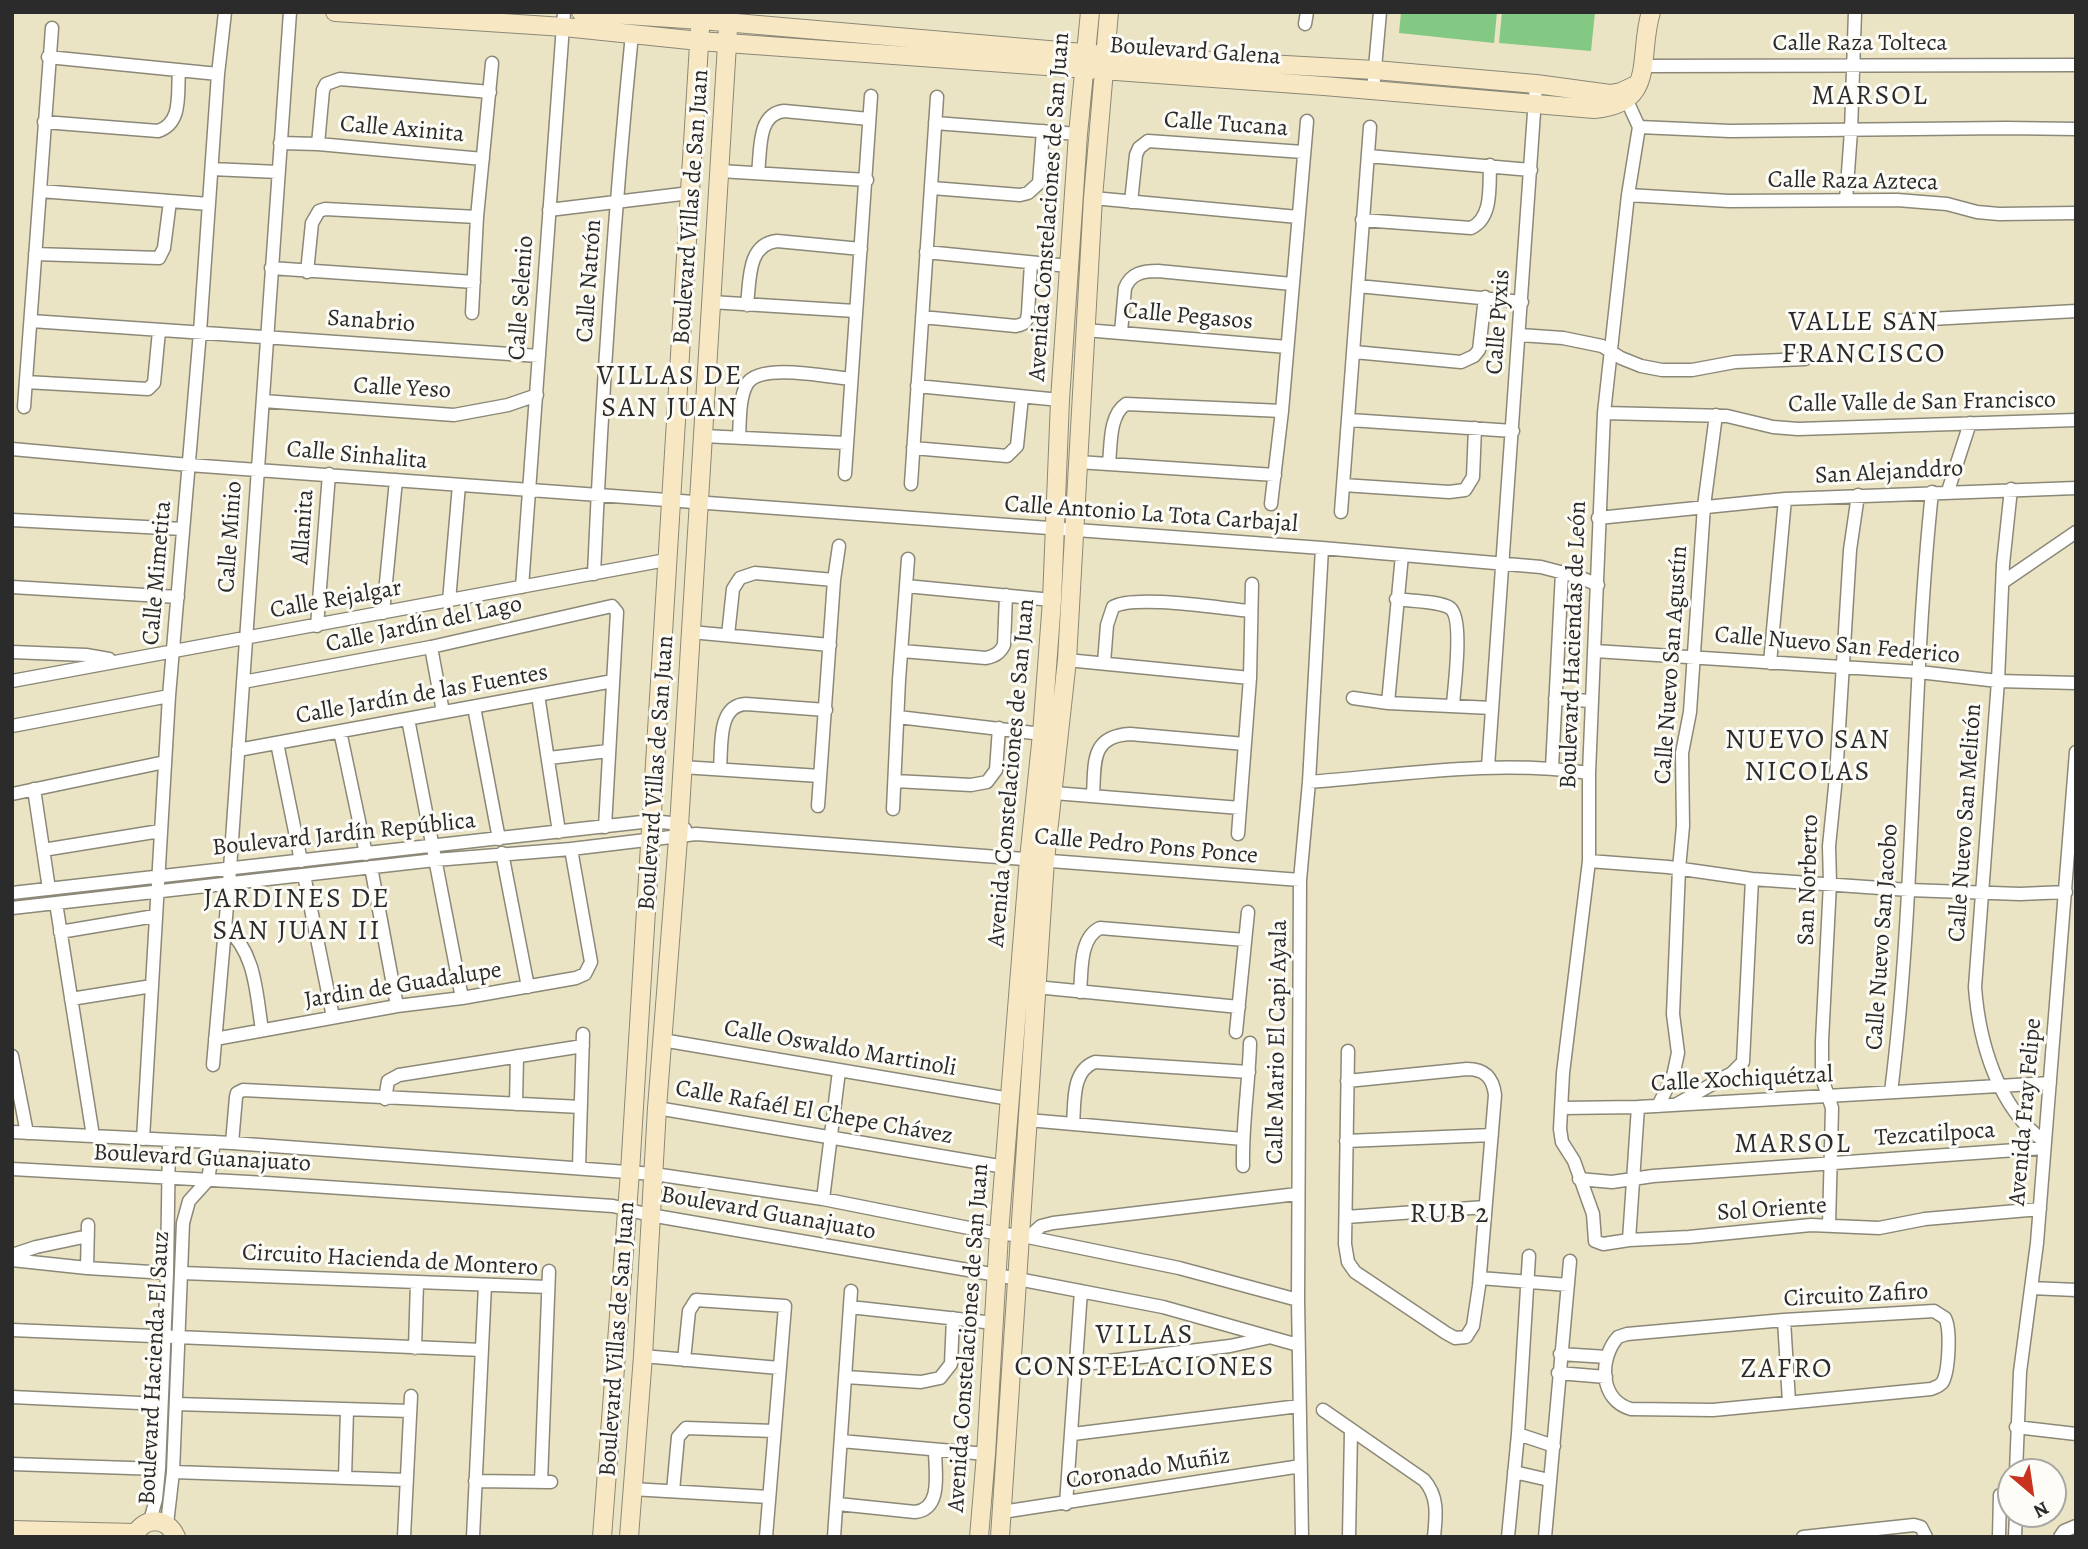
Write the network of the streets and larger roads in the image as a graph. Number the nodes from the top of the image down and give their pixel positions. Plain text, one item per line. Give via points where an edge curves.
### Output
1 (225, 12) edge
2 (290, 12) edge
3 (335, 12) edge
4 (581, 12) edge
5 (1090, 12) edge
6 (1109, 12) edge
7 (1380, 12) edge
8 (1651, 12) edge
9 (1855, 12) edge
10 (701, 16) edge
11 (729, 18) edge
12 (564, 20) edge
13 (52, 28) dead end
14 (632, 34) junction
15 (699, 41) junction
16 (727, 43) junction
17 (48, 57) junction
18 (1086, 61) junction
19 (1105, 62) junction
20 (492, 63) dead end
21 (1854, 65) junction
22 (2076, 65) edge
23 (1645, 66) junction
24 (1375, 70) junction
25 (178, 71) junction
26 (218, 74) junction
27 (1536, 83) junction
28 (1373, 90) junction
29 (490, 92) junction
30 (1622, 95) junction
31 (871, 96) dead end
32 (937, 97) dead end
33 (1536, 104) junction
34 (869, 119) junction
35 (44, 121) junction
36 (1307, 121) dead end
37 (935, 123) junction
38 (1370, 127) dead end
39 (1639, 127) junction
40 (2076, 129) edge
41 (1042, 131) junction
42 (1851, 131) junction
43 (1078, 134) junction
44 (280, 143) junction
45 (318, 144) junction
46 (1303, 152) junction
47 (1368, 156) junction
48 (483, 159) junction
49 (1490, 165) junction
50 (212, 169) junction
51 (1531, 170) junction
52 (720, 171) junction
53 (278, 172) junction
54 (758, 173) junction
55 (867, 180) junction
56 (932, 188) junction
57 (40, 191) junction
58 (690, 193) junction
59 (1628, 195) junction
60 (1093, 198) junction
61 (1846, 200) junction
62 (170, 201) junction
63 (617, 202) junction
64 (1132, 202) junction
65 (209, 204) junction
66 (549, 210) junction
67 (2076, 213) edge
68 (477, 217) junction
69 (1298, 217) junction
70 (1362, 220) junction
71 (861, 249) junction
72 (926, 252) junction
73 (35, 254) junction
74 (1031, 263) junction
75 (1069, 266) junction
76 (271, 268) junction
77 (307, 272) junction
78 (474, 282) junction
79 (1292, 284) junction
80 (1358, 286) junction
81 (1485, 298) junction
82 (711, 302) junction
83 (1522, 302) junction
84 (747, 304) junction
85 (855, 311) junction
86 (2076, 311) edge
87 (472, 313) dead end
88 (922, 317) junction
89 (31, 321) junction
90 (1894, 321) dead end
91 (1085, 330) junction
92 (159, 331) junction
93 (200, 332) junction
94 (1121, 332) junction
95 (1520, 335) junction
96 (267, 336) junction
97 (1287, 347) junction
98 (1609, 350) junction
99 (1354, 352) junction
100 (539, 356) junction
101 (1805, 359) dead end
102 (851, 379) junction
103 (26, 382) junction
104 (917, 386) junction
105 (537, 396) junction
106 (1022, 397) junction
107 (1060, 400) junction
108 (263, 401) junction
109 (24, 407) dead end
110 (1282, 411) junction
111 (1604, 413) junction
112 (1716, 415) junction
113 (1350, 419) junction
114 (2076, 420) edge
115 (1969, 423) junction
116 (1475, 428) junction
117 (1513, 430) junction
118 (703, 436) junction
119 (739, 437) junction
120 (846, 443) junction
121 (913, 448) junction
122 (12, 449) edge
123 (1078, 462) junction
124 (1109, 464) junction
125 (189, 465) junction
126 (256, 469) junction
127 (329, 474) junction
128 (845, 474) dead end
129 (1275, 475) junction
130 (396, 480) junction
131 (911, 484) dead end
132 (460, 485) junction
133 (1343, 485) junction
134 (2076, 488) edge
135 (529, 489) junction
136 (2011, 489) junction
137 (1948, 491) junction
138 (1932, 492) junction
139 (596, 495) junction
140 (1858, 495) junction
141 (1784, 499) junction
142 (671, 500) junction
143 (699, 503) junction
144 (1271, 504) dead end
145 (1704, 506) junction
146 (1341, 512) dead end
147 (1598, 518) junction
148 (12, 520) edge
149 (183, 529) junction
150 (1055, 530) junction
151 (1074, 531) junction
152 (2076, 532) edge
153 (839, 546) dead end
154 (1322, 548) junction
155 (1402, 555) junction
156 (908, 559) dead end
157 (666, 560) junction
158 (1504, 564) junction
159 (1562, 572) junction
160 (594, 574) junction
161 (834, 580) junction
162 (2003, 582) junction
163 (1252, 584) dead end
164 (1598, 585) junction
165 (905, 586) junction
166 (12, 587) edge
167 (522, 587) junction
168 (1006, 595) junction
169 (177, 597) junction
170 (1396, 599) junction
171 (1052, 600) junction
172 (449, 601) junction
173 (1251, 611) junction
174 (383, 613) junction
175 (317, 626) junction
176 (691, 632) junction
177 (728, 635) junction
178 (245, 638) junction
179 (830, 645) junction
180 (431, 647) junction
181 (172, 651) junction
182 (902, 651) junction
183 (1595, 651) junction
184 (12, 652) edge
185 (1696, 656) junction
186 (117, 660) junction
187 (1067, 660) junction
188 (1104, 663) junction
189 (1769, 663) junction
190 (1843, 668) junction
191 (1919, 672) junction
192 (1250, 678) junction
193 (12, 681) edge
194 (613, 681) junction
195 (1998, 681) junction
196 (243, 682) junction
197 (2076, 683) edge
198 (538, 695) junction
199 (169, 696) junction
200 (1353, 698) dead end
201 (1555, 699) junction
202 (1592, 701) junction
203 (1388, 703) junction
204 (1453, 705) junction
205 (474, 706) junction
206 (1492, 708) junction
207 (826, 710) junction
208 (443, 712) junction
209 (898, 718) junction
210 (408, 719) junction
211 (12, 726) edge
212 (999, 729) junction
213 (340, 731) junction
214 (1042, 734) junction
215 (277, 743) junction
216 (1245, 744) junction
217 (238, 750) junction
218 (608, 751) junction
219 (2076, 755) edge
220 (549, 758) junction
221 (164, 762) junction
222 (682, 766) junction
223 (1488, 767) junction
224 (720, 768) junction
225 (1552, 768) junction
226 (1589, 773) junction
227 (820, 776) junction
228 (895, 781) junction
229 (1309, 782) junction
230 (34, 789) junction
231 (12, 793) edge
232 (1054, 793) junction
233 (1093, 796) junction
234 (818, 806) dead end
235 (1240, 808) junction
236 (893, 809) dead end
237 (605, 827) junction
238 (650, 830) junction
239 (160, 831) junction
240 (559, 832) junction
241 (678, 832) junction
242 (1238, 834) dead end
243 (499, 839) junction
244 (432, 846) junction
245 (571, 849) junction
246 (43, 850) junction
247 (502, 853) junction
248 (366, 854) junction
249 (1037, 859) junction
250 (435, 860) junction
251 (300, 861) junction
252 (1589, 861) junction
253 (371, 867) junction
254 (230, 869) junction
255 (1679, 869) junction
256 (304, 875) junction
257 (157, 877) junction
258 (1752, 879) junction
259 (1300, 880) junction
260 (229, 883) junction
261 (1830, 883) junction
262 (49, 889) junction
263 (1909, 890) junction
264 (156, 892) junction
265 (2066, 892) junction
266 (12, 893) edge
267 (1981, 893) junction
268 (56, 903) junction
269 (12, 908) edge
270 (1248, 912) dead end
271 (155, 916) junction
272 (225, 926) junction
273 (60, 932) junction
274 (1245, 940) junction
275 (152, 986) junction
276 (528, 987) junction
277 (1036, 987) junction
278 (1080, 992) junction
279 (462, 998) junction
280 (71, 999) junction
281 (397, 1006) junction
282 (1239, 1007) junction
283 (333, 1017) junction
284 (262, 1030) junction
285 (1236, 1032) dead end
286 (215, 1039) junction
287 (663, 1040) junction
288 (1250, 1042) dead end
289 (1348, 1051) dead end
290 (12, 1056) edge
291 (517, 1056) junction
292 (213, 1065) dead end
293 (839, 1071) junction
294 (1249, 1072) junction
295 (1347, 1081) junction
296 (2050, 1083) junction
297 (2000, 1085) junction
298 (1891, 1092) junction
299 (1827, 1094) junction
300 (386, 1099) junction
301 (1010, 1099) junction
302 (516, 1104) junction
303 (1676, 1105) junction
304 (1658, 1106) junction
305 (581, 1107) junction
306 (1638, 1107) junction
307 (657, 1108) junction
308 (1562, 1108) junction
309 (1028, 1120) junction
310 (1073, 1124) junction
311 (12, 1132) edge
312 (27, 1133) junction
313 (1492, 1135) junction
314 (93, 1136) junction
315 (832, 1136) junction
316 (143, 1139) junction
317 (1243, 1139) junction
318 (169, 1140) junction
319 (1346, 1141) junction
320 (214, 1142) junction
321 (232, 1143) junction
322 (2044, 1145) junction
323 (1832, 1163) junction
324 (1243, 1166) dead end
325 (579, 1167) junction
326 (1006, 1167) junction
327 (12, 1169) edge
328 (630, 1172) junction
329 (654, 1174) junction
330 (169, 1178) junction
331 (1580, 1179) junction
332 (1632, 1179) junction
333 (208, 1180) junction
334 (1297, 1194) junction
335 (1587, 1198) joint
336 (823, 1199) junction
337 (1485, 1207) junction
338 (626, 1209) junction
339 (2039, 1209) junction
340 (650, 1215) junction
341 (1346, 1217) junction
342 (1829, 1225) junction
343 (999, 1234) junction
344 (1024, 1236) junction
345 (1629, 1240) junction
346 (1529, 1256) dead end
347 (12, 1258) edge
348 (1570, 1261) dead end
349 (87, 1268) junction
350 (549, 1270) dead end
351 (167, 1273) junction
352 (182, 1273) junction
353 (998, 1275) junction
354 (1016, 1280) junction
355 (417, 1282) junction
356 (1479, 1282) junction
357 (485, 1285) junction
358 (1526, 1285) junction
359 (548, 1287) junction
360 (2031, 1288) junction
361 (1568, 1289) junction
362 (2076, 1290) edge
363 (851, 1291) dead end
364 (1081, 1291) junction
365 (1298, 1300) junction
366 (850, 1307) junction
367 (953, 1318) junction
368 (1784, 1320) junction
369 (994, 1323) junction
370 (12, 1330) edge
371 (165, 1337) junction
372 (179, 1337) junction
373 (1269, 1337) junction
374 (1298, 1345) junction
375 (415, 1348) junction
376 (481, 1350) junction
377 (1560, 1354) junction
378 (643, 1356) junction
379 (1607, 1357) junction
380 (684, 1360) junction
381 (1077, 1365) junction
382 (779, 1368) junction
383 (1558, 1373) junction
384 (846, 1377) junction
385 (1606, 1377) junction
386 (411, 1396) dead end
387 (12, 1397) edge
388 (1789, 1402) junction
389 (161, 1404) junction
390 (176, 1404) junction
391 (1299, 1406) junction
392 (1323, 1409) dead end
393 (347, 1410) junction
394 (410, 1411) junction
395 (2016, 1427) junction
396 (774, 1431) junction
397 (1351, 1431) junction
398 (1073, 1434) junction
399 (1518, 1434) junction
400 (2076, 1434) edge
401 (841, 1441) junction
402 (1553, 1446) junction
403 (935, 1450) junction
404 (986, 1454) junction
405 (2016, 1458) edge
406 (12, 1464) edge
407 (1301, 1466) junction
408 (159, 1469) junction
409 (173, 1472) junction
410 (1514, 1472) junction
411 (345, 1478) junction
412 (407, 1480) junction
413 (475, 1480) junction
414 (1549, 1480) junction
415 (632, 1489) junction
416 (673, 1491) junction
417 (769, 1497) junction
418 (838, 1504) junction
419 (1066, 1504) junction
420 (631, 1510) junction
421 (1002, 1512) junction
422 (2076, 1526) edge
423 (604, 1528) edge
424 (12, 1530) edge
425 (171, 1530) edge
426 (1863, 1534) edge
427 (135, 1535) edge
428 (404, 1537) edge
429 (473, 1537) edge
430 (629, 1537) edge
431 (766, 1537) edge
432 (834, 1537) edge
433 (979, 1537) edge
434 (1000, 1537) edge
435 (1302, 1537) edge
436 (1349, 1537) edge
437 (1434, 1537) edge
438 (1508, 1537) edge
439 (1545, 1537) edge
440 (1803, 1537) edge
441 (1926, 1537) edge
442 (2060, 1537) edge

1 - 26 street, Calle Mimetita
2 - 44 street, Calle Minio
3 - 12 street, Boulevard Galena
4 - 10 street, Boulevard Galena
5 - 18 street, Avenida Constelaciones de San Juan
6 - 19 street, Avenida Constelaciones de San Juan
7 - 24 street
8 - 23 street
9 - 21 street
10 - 11 street, Boulevard Galena
10 - 15 street, Boulevard Villas de San Juan
11 - 16 street, Boulevard Villas de San Juan
11 - 18 street, Boulevard Galena
12 - 14 street, Boulevard Galena
12 - 66 street, Calle Selenio
13 - 17 street
14 - 15 street, Boulevard Galena
14 - 63 street, Calle Natrón
15 - 16 street, Boulevard Galena
15 - 58 street, Boulevard Villas de San Juan
16 - 18 street, Boulevard Galena
16 - 52 street, Boulevard Villas de San Juan
17 - 25 street
17 - 35 street
18 - 19 street, Boulevard Galena
18 - 43 street, Avenida Constelaciones de San Juan
19 - 24 street, Boulevard Galena
19 - 28 street, Boulevard Galena
19 - 60 street, Avenida Constelaciones de San Juan
20 - 29 street, Calle Axinita
21 - 22 street, Calle Raza Tolteca
21 - 23 street, Calle Raza Tolteca
21 - 42 street
23 - 30 street
24 - 27 street, Boulevard Galena
24 - 28 street
25 - 26 street
25 - 35 street via 176,117 164,129
26 - 50 street, Calle Mimetita
27 - 30 street, Boulevard Galena
27 - 33 street, Calle Pyxis
28 - 33 street, Boulevard Galena
29 - 45 street, Calle Axinita via 332,80 323,90
29 - 48 street, Calle Axinita
30 - 33 street, Boulevard Galena via 1576,108
30 - 39 street
31 - 34 street
32 - 37 street
33 - 51 street, Calle Pyxis
34 - 54 street via 774,112 764,126
34 - 55 street
35 - 57 street
36 - 46 street
37 - 41 street
37 - 56 street
38 - 47 street
39 - 42 street
39 - 59 street, Boulevard Haciendas de León
40 - 42 street
41 - 43 street
41 - 56 street via 1039,183 1028,193
42 - 61 street
43 - 75 street, Avenida Constelaciones de San Juan
44 - 45 street, Calle Axinita
44 - 53 street, Calle Minio
45 - 48 street, Calle Axinita
46 - 64 street, Calle Tucana via 1148,141 1136,155
46 - 69 street, Calle Tucana
47 - 49 street
47 - 70 street
48 - 68 street, Calle Axinita
49 - 51 street
49 - 70 street via 1487,210 1476,226 1463,229
50 - 53 street
50 - 65 street, Calle Mimetita
51 - 83 street, Calle Pyxis
52 - 54 street
52 - 82 street, Boulevard Villas de San Juan
53 - 76 street, Calle Minio
54 - 55 street
55 - 71 street
56 - 72 street
57 - 62 street
57 - 73 street
58 - 63 street
58 - 142 street, Boulevard Villas de San Juan
59 - 61 street, Calle Raza Azteca via 1729,201
59 - 98 street, Boulevard Haciendas de León
60 - 64 street
60 - 91 street, Avenida Constelaciones de San Juan
61 - 67 street, Calle Raza Azteca via 1931,202 1999,214
62 - 65 street
62 - 73 street via 159,258
63 - 66 street
63 - 139 street, Calle Natrón
64 - 69 street
65 - 93 street, Calle Mimetita
66 - 100 street, Calle Selenio
68 - 77 street via 333,208 319,211 312,223
68 - 78 street, Calle Axinita
69 - 79 street, Calle Tucana
70 - 80 street
71 - 84 street via 763,244 753,260
71 - 85 street
72 - 74 street
72 - 88 street
73 - 89 street
74 - 75 street
74 - 88 street via 1028,313 1022,325
75 - 107 street, Avenida Constelaciones de San Juan
76 - 77 street
76 - 96 street, Calle Minio
77 - 78 street
78 - 87 street, Calle Axinita
79 - 94 street via 1138,273 1125,288
79 - 97 street, Calle Tucana
80 - 81 street
80 - 99 street
81 - 83 street
81 - 99 street via 1479,350 1469,359
82 - 84 street
82 - 118 street, Boulevard Villas de San Juan
83 - 95 street, Calle Pyxis
84 - 85 street
85 - 102 street
86 - 90 street
88 - 104 street
89 - 92 street, Sanabrio
89 - 103 street
91 - 94 street, Calle Pegasos
91 - 123 street, Avenida Constelaciones de San Juan
92 - 93 street, Sanabrio
92 - 103 street via 154,383 148,388
93 - 96 street, Sanabrio
93 - 125 street, Calle Mimetita
94 - 97 street, Calle Pegasos
95 - 98 street via 1580,341
95 - 117 street, Calle Pyxis
96 - 100 street, Sanabrio
96 - 108 street, Calle Minio
97 - 110 street, Calle Tucana
98 - 101 street via 1641,366 1672,371
98 - 111 street, Boulevard Haciendas de León
99 - 113 street
100 - 105 street, Calle Selenio
102 - 119 street via 759,373 743,393
102 - 120 street
103 - 109 street
104 - 106 street
104 - 121 street
105 - 108 street, Calle Yeso via 454,415
105 - 135 street, Calle Selenio
106 - 107 street
106 - 121 street via 1017,446 1007,456
107 - 150 street, Avenida Constelaciones de San Juan
108 - 126 street, Calle Minio
110 - 124 street via 1126,404 1115,417
110 - 129 street, Calle Tucana
111 - 112 street, Calle Valle de San Francisco
111 - 147 street, Boulevard Haciendas de León
112 - 115 street, Calle Valle de San Francisco via 1798,429
112 - 145 street
113 - 116 street
113 - 133 street
114 - 115 street, Calle Valle de San Francisco
115 - 137 street
116 - 117 street
116 - 133 street via 1473,477 1465,490
117 - 158 street, Calle Pyxis
118 - 119 street
118 - 143 street, Boulevard Villas de San Juan
119 - 120 street
120 - 128 street
121 - 131 street
122 - 125 street, Calle Sinhalita
123 - 124 street
123 - 151 street, Avenida Constelaciones de San Juan
124 - 129 street
125 - 126 street, Calle Sinhalita
125 - 149 street, Calle Mimetita
126 - 127 street, Calle Sinhalita
126 - 178 street, Calle Minio
127 - 130 street, Calle Sinhalita
127 - 175 street, Allanita
129 - 144 street, Calle Tucana
130 - 132 street, Calle Sinhalita
130 - 174 street
132 - 135 street, Calle Sinhalita
132 - 172 street
133 - 146 street
134 - 136 street, San Alejanddro
135 - 139 street, Calle Sinhalita
135 - 167 street, Calle Selenio
136 - 137 street, San Alejanddro
136 - 162 street, Calle Nuevo San Melitón
137 - 138 street, San Alejanddro
138 - 140 street, San Alejanddro
138 - 191 street, Calle Nuevo San Jacobo
139 - 142 street, Calle Sinhalita
139 - 160 street, Calle Natrón
140 - 141 street, San Alejanddro
140 - 190 street, San Norberto
141 - 145 street, San Alejanddro
141 - 189 street
142 - 143 street, Calle Sinhalita
142 - 157 street, Boulevard Villas de San Juan
143 - 150 street, Calle Antonio La Tota Carbajal
143 - 176 street, Boulevard Villas de San Juan
145 - 147 street, San Alejanddro
145 - 185 street, Calle Nuevo San Agustín
147 - 164 street, Boulevard Haciendas de León
148 - 149 street
149 - 169 street, Calle Mimetita
150 - 151 street, Calle Antonio La Tota Carbajal
150 - 171 street, Avenida Constelaciones de San Juan
151 - 154 street, Calle Antonio La Tota Carbajal
151 - 187 street, Avenida Constelaciones de San Juan
152 - 162 street
153 - 161 street
154 - 155 street, Calle Antonio La Tota Carbajal
154 - 229 street, Calle Mario El Capi Ayala
155 - 158 street, Calle Antonio La Tota Carbajal
155 - 170 street
156 - 165 street
157 - 160 street, Calle Rejalgar
157 - 238 street, Boulevard Villas de San Juan
158 - 159 street, Calle Antonio La Tota Carbajal
158 - 206 street, Calle Pyxis
159 - 164 street, Calle Antonio La Tota Carbajal
159 - 201 street
160 - 167 street, Calle Rejalgar
161 - 177 street via 755,573 740,578 733,589
161 - 179 street
162 - 195 street, Calle Nuevo San Melitón
163 - 173 street
164 - 183 street, Boulevard Haciendas de León
165 - 168 street
165 - 182 street
166 - 169 street
167 - 172 street, Calle Rejalgar
168 - 171 street
168 - 182 street via 1004,645 994,657
169 - 181 street, Calle Mimetita
170 - 203 street
170 - 204 street via 1442,605 1455,615
171 - 214 street, Avenida Constelaciones de San Juan
172 - 174 street, Calle Rejalgar
173 - 188 street via 1140,601 1119,604 1107,625
173 - 192 street
174 - 175 street, Calle Rejalgar
175 - 178 street, Calle Rejalgar
176 - 177 street
176 - 222 street, Boulevard Villas de San Juan
177 - 179 street
178 - 181 street, Calle Rejalgar
178 - 196 street, Calle Minio
179 - 207 street
180 - 194 street, Calle Jardín del Lago via 612,606 617,612
180 - 196 street, Calle Jardín del Lago
180 - 208 street
181 - 186 street, Calle Rejalgar
181 - 199 street, Calle Mimetita
182 - 209 street
183 - 185 street, Calle Nuevo San Federico
183 - 202 street, Boulevard Haciendas de León
184 - 186 street
185 - 189 street, Calle Nuevo San Federico
185 - 255 street, Calle Nuevo San Agustín via 1682,753 1684,826
186 - 193 street, Calle Rejalgar
187 - 188 street
187 - 232 street, Avenida Constelaciones de San Juan
188 - 192 street
189 - 190 street, Calle Nuevo San Federico
190 - 191 street, Calle Nuevo San Federico
190 - 261 street, San Norberto
191 - 195 street, Calle Nuevo San Federico
191 - 263 street, Calle Nuevo San Jacobo
192 - 216 street
194 - 198 street, Calle Jardín de las Fuentes
194 - 218 street
195 - 197 street, Calle Nuevo San Federico
195 - 267 street, Calle Nuevo San Melitón
196 - 217 street, Calle Minio
198 - 205 street, Calle Jardín de las Fuentes
198 - 220 street
199 - 211 street
199 - 221 street, Calle Mimetita
200 - 203 street
201 - 202 street
201 - 225 street
202 - 226 street, Boulevard Haciendas de León
203 - 204 street
204 - 206 street
205 - 208 street, Calle Jardín de las Fuentes
205 - 243 street
206 - 223 street, Calle Pyxis
207 - 224 street via 733,707 724,724
207 - 227 street
208 - 210 street, Calle Jardín de las Fuentes
209 - 212 street
209 - 228 street
210 - 213 street, Calle Jardín de las Fuentes
210 - 244 street
212 - 214 street
212 - 228 street via 996,771 987,782
213 - 215 street, Calle Jardín de las Fuentes
213 - 248 street
214 - 249 street, Avenida Constelaciones de San Juan
215 - 217 street, Calle Jardín de las Fuentes
215 - 251 street
216 - 233 street via 1114,736 1100,745 1096,755
216 - 235 street
217 - 254 street, Calle Minio
218 - 220 street
218 - 237 street
219 - 265 street, Avenida Fray Felipe
220 - 240 street
221 - 230 street
221 - 239 street, Calle Mimetita
222 - 224 street
222 - 241 street, Boulevard Villas de San Juan
223 - 225 street
223 - 229 street
224 - 227 street
225 - 226 street
226 - 252 street, Boulevard Haciendas de León
227 - 234 street
228 - 236 street
229 - 259 street, Calle Mario El Capi Ayala
230 - 231 street
230 - 246 street
232 - 233 street
232 - 249 street, Avenida Constelaciones de San Juan
233 - 235 street
235 - 242 street
237 - 238 street, Boulevard Jardín República
237 - 240 street, Boulevard Jardín República
238 - 241 street, Boulevard Jardín República
238 - 245 street, Boulevard Jardín República
238 - 328 street, Boulevard Villas de San Juan
239 - 246 street
239 - 257 street, Calle Mimetita
240 - 243 street, Boulevard Jardín República
241 - 249 street, Calle Pedro Pons Ponce
241 - 287 street, Boulevard Villas de San Juan
243 - 244 street, Boulevard Jardín República
244 - 248 street, Boulevard Jardín República
244 - 250 street
245 - 247 street, Boulevard Jardín República
245 - 276 street, Jardin de Guadalupe via 591,962 585,974 576,978
246 - 262 street
247 - 250 street, Boulevard Jardín República
247 - 276 street
248 - 251 street, Boulevard Jardín República
249 - 259 street, Calle Pedro Pons Ponce
249 - 277 street, Avenida Constelaciones de San Juan
249 - 301 street, Avenida Constelaciones de San Juan
250 - 253 street, Boulevard Jardín República
250 - 279 street
251 - 254 street, Boulevard Jardín República
252 - 255 street
252 - 308 street, Boulevard Haciendas de León
253 - 256 street, Boulevard Jardín República
253 - 281 street
254 - 257 street, Boulevard Jardín República
254 - 260 street, Calle Minio
255 - 258 street
255 - 304 street, Calle Nuevo San Agustín via 1673,1014 1678,1064
256 - 260 street, Boulevard Jardín República
256 - 283 street
257 - 262 street, Boulevard Jardín República
257 - 264 street, Calle Mimetita
258 - 261 street
258 - 303 street via 1745,1054 1740,1068
259 - 334 street, Calle Mario El Capi Ayala
260 - 264 street, Boulevard Jardín República
260 - 272 street, Calle Minio
261 - 263 street
261 - 299 street, San Norberto via 1822,1041
262 - 266 street, Boulevard Jardín República
263 - 267 street
263 - 298 street, Calle Nuevo San Jacobo
264 - 268 street, Boulevard Jardín República
264 - 271 street, Calle Mimetita
265 - 267 street
265 - 296 street, Avenida Fray Felipe
267 - 297 street, Calle Nuevo San Melitón via 1977,1013
268 - 269 street, Boulevard Jardín República
268 - 273 street
270 - 274 street
271 - 273 street
271 - 275 street, Calle Mimetita
272 - 284 street via 250,958
272 - 286 street, Calle Minio
273 - 280 street
274 - 278 street via 1100,929 1086,943
274 - 282 street
275 - 280 street
275 - 316 street, Calle Mimetita
276 - 279 street, Jardin de Guadalupe
277 - 278 street
277 - 309 street, Avenida Constelaciones de San Juan
278 - 282 street
279 - 281 street, Jardin de Guadalupe
280 - 314 street
281 - 283 street, Jardin de Guadalupe
282 - 285 street
283 - 284 street, Jardin de Guadalupe
284 - 286 street, Jardin de Guadalupe
286 - 292 street, Calle Minio
287 - 293 street, Calle Oswaldo Martinoli
287 - 307 street, Boulevard Villas de San Juan
288 - 294 street
289 - 295 street
290 - 312 street
291 - 300 street via 394,1076 386,1087
291 - 302 street
291 - 305 street via 583,1040
293 - 301 street, Calle Oswaldo Martinoli
293 - 315 street
294 - 310 street via 1096,1062 1079,1077
294 - 317 street
295 - 313 street via 1481,1070 1494,1087
295 - 319 street
296 - 297 street, Calle Xochiquétzal
296 - 322 street, Avenida Fray Felipe
297 - 298 street, Calle Xochiquétzal
297 - 322 street, Calle Nuevo San Melitón
298 - 299 street, Calle Xochiquétzal
299 - 303 street, Calle Xochiquétzal
299 - 323 street, San Norberto via 1832,1108
300 - 302 street
300 - 321 street via 240,1090
301 - 326 street, Avenida Constelaciones de San Juan
302 - 305 street
303 - 304 street, Calle Xochiquétzal
304 - 306 street, Calle Xochiquétzal
305 - 325 street
306 - 308 street, Calle Xochiquétzal
306 - 332 street
307 - 315 street, Calle Rafaél El Chepe Chávez
307 - 329 street, Boulevard Villas de San Juan
308 - 331 street, Boulevard Haciendas de León via 1561,1139
309 - 310 street
309 - 344 street, Avenida Constelaciones de San Juan
310 - 317 street
311 - 312 street, Boulevard Guanajuato
312 - 314 street, Boulevard Guanajuato
313 - 319 street
313 - 337 street
314 - 316 street, Boulevard Guanajuato
315 - 326 street, Calle Rafaél El Chepe Chávez
315 - 336 street
316 - 318 street, Boulevard Guanajuato
317 - 324 street
318 - 320 street, Boulevard Guanajuato
318 - 330 street, Boulevard Hacienda El Sauz
319 - 341 street
320 - 321 street, Boulevard Guanajuato
320 - 333 street
321 - 325 street, Boulevard Guanajuato
322 - 323 street, Tezcatilpoca
322 - 339 street, Avenida Fray Felipe
323 - 332 street, Tezcatilpoca
323 - 342 street, San Norberto
325 - 328 street, Boulevard Guanajuato
326 - 343 street, Avenida Constelaciones de San Juan
327 - 330 street, Boulevard Guanajuato
328 - 329 street, Boulevard Guanajuato
328 - 338 street, Boulevard Villas de San Juan
329 - 336 street, Boulevard Guanajuato
329 - 340 street, Boulevard Villas de San Juan
330 - 333 street, Boulevard Guanajuato
330 - 351 street, Boulevard Hacienda El Sauz
331 - 332 street, Tezcatilpoca
331 - 335 street, Boulevard Haciendas de León
332 - 345 street
333 - 338 street, Boulevard Guanajuato via 591,1203
333 - 352 street, Boulevard Hacienda El Sauz via 185,1210
334 - 344 street via 1053,1223
334 - 365 street, Calle Mario El Capi Ayala
335 - 345 street, Sol Oriente via 1596,1243
336 - 343 street, Boulevard Guanajuato
337 - 341 street
337 - 356 street
338 - 340 street, Boulevard Guanajuato
338 - 423 street, Boulevard Villas de San Juan
339 - 342 street, Sol Oriente via 1925,1219 1879,1228
339 - 360 street, Avenida Fray Felipe
340 - 353 street, Boulevard Guanajuato
340 - 378 street, Boulevard Villas de San Juan
341 - 356 street via 1346,1256 1355,1272 1455,1338 1471,1332
342 - 345 street, Sol Oriente
343 - 344 street, Boulevard Guanajuato
343 - 353 street, Avenida Constelaciones de San Juan
344 - 354 street, Avenida Constelaciones de San Juan
344 - 365 street, Boulevard Guanajuato via 1179,1268
346 - 358 street
347 - 349 street
347 - 349 street via 88,1231
348 - 361 street
349 - 351 street
350 - 359 street
351 - 371 street, Boulevard Hacienda El Sauz
352 - 355 street, Circuito Hacienda de Montero
352 - 372 street, Boulevard Hacienda El Sauz
353 - 354 street, Boulevard Guanajuato
353 - 369 street, Avenida Constelaciones de San Juan
354 - 364 street, Boulevard Guanajuato
354 - 421 street, Avenida Constelaciones de San Juan
355 - 357 street, Circuito Hacienda de Montero
355 - 375 street
356 - 358 street
357 - 359 street, Circuito Hacienda de Montero
357 - 376 street
358 - 361 street
358 - 399 street
359 - 413 street, Circuito Hacienda de Montero via 546,1482
360 - 362 street
360 - 395 street, Avenida Fray Felipe
361 - 377 street
363 - 366 street
364 - 373 street, Boulevard Guanajuato via 1163,1307
364 - 381 street
365 - 374 street, Calle Mario El Capi Ayala
366 - 367 street
366 - 384 street
367 - 369 street
367 - 384 street via 951,1364 940,1378 921,1382
368 - 379 street, Circuito Zafiro via 1627,1334 1618,1337
368 - 388 street
368 - 388 street, Circuito Zafiro via 1934,1311 1945,1318 1950,1332 1944,1377 1938,1386
369 - 404 street, Avenida Constelaciones de San Juan
370 - 371 street
371 - 372 street
371 - 389 street, Boulevard Hacienda El Sauz
372 - 375 street
372 - 390 street, Boulevard Hacienda El Sauz
373 - 374 street, Boulevard Guanajuato
373 - 381 street
374 - 391 street, Calle Mario El Capi Ayala
375 - 376 street
376 - 413 street
377 - 379 street
377 - 383 street
378 - 380 street
378 - 415 street, Boulevard Villas de San Juan
379 - 385 street
380 - 382 street
380 - 382 street via 689,1311 696,1300 785,1306
381 - 398 street
382 - 396 street
383 - 385 street
383 - 402 street
384 - 401 street
385 - 388 street, Circuito Zafiro via 1614,1401 1631,1409 1713,1410
386 - 394 street
387 - 389 street
389 - 408 street, Boulevard Hacienda El Sauz
390 - 393 street
390 - 409 street, Boulevard Hacienda El Sauz
391 - 398 street
391 - 407 street, Calle Mario El Capi Ayala
392 - 397 street
393 - 394 street
393 - 411 street
394 - 412 street
395 - 400 street
395 - 405 street, Avenida Fray Felipe
396 - 416 street via 685,1428 678,1437
396 - 417 street
397 - 436 street
397 - 437 street via 1431,1487 1436,1507
398 - 419 street
399 - 402 street
399 - 410 street
401 - 403 street
401 - 418 street
402 - 414 street
403 - 404 street
403 - 418 street via 934,1496 925,1510
404 - 433 street, Avenida Constelaciones de San Juan
406 - 408 street
407 - 419 street, Coronado Muñiz
407 - 435 street, Calle Mario El Capi Ayala
408 - 425 street, Boulevard Hacienda El Sauz via 156,1499
409 - 411 street
409 - 425 street, Boulevard Hacienda El Sauz
410 - 414 street
410 - 438 street
411 - 412 street
412 - 428 street
413 - 429 street
414 - 439 street
415 - 416 street
415 - 420 street, Boulevard Villas de San Juan
416 - 417 street
417 - 431 street
418 - 432 street
419 - 421 street, Coronado Muñiz
420 - 423 street
420 - 430 street, Boulevard Villas de San Juan
421 - 434 street, Avenida Constelaciones de San Juan
422 - 442 street
424 - 427 street
425 - 427 street via 141,1525
426 - 440 street
426 - 441 street via 1914,1525 1921,1527

